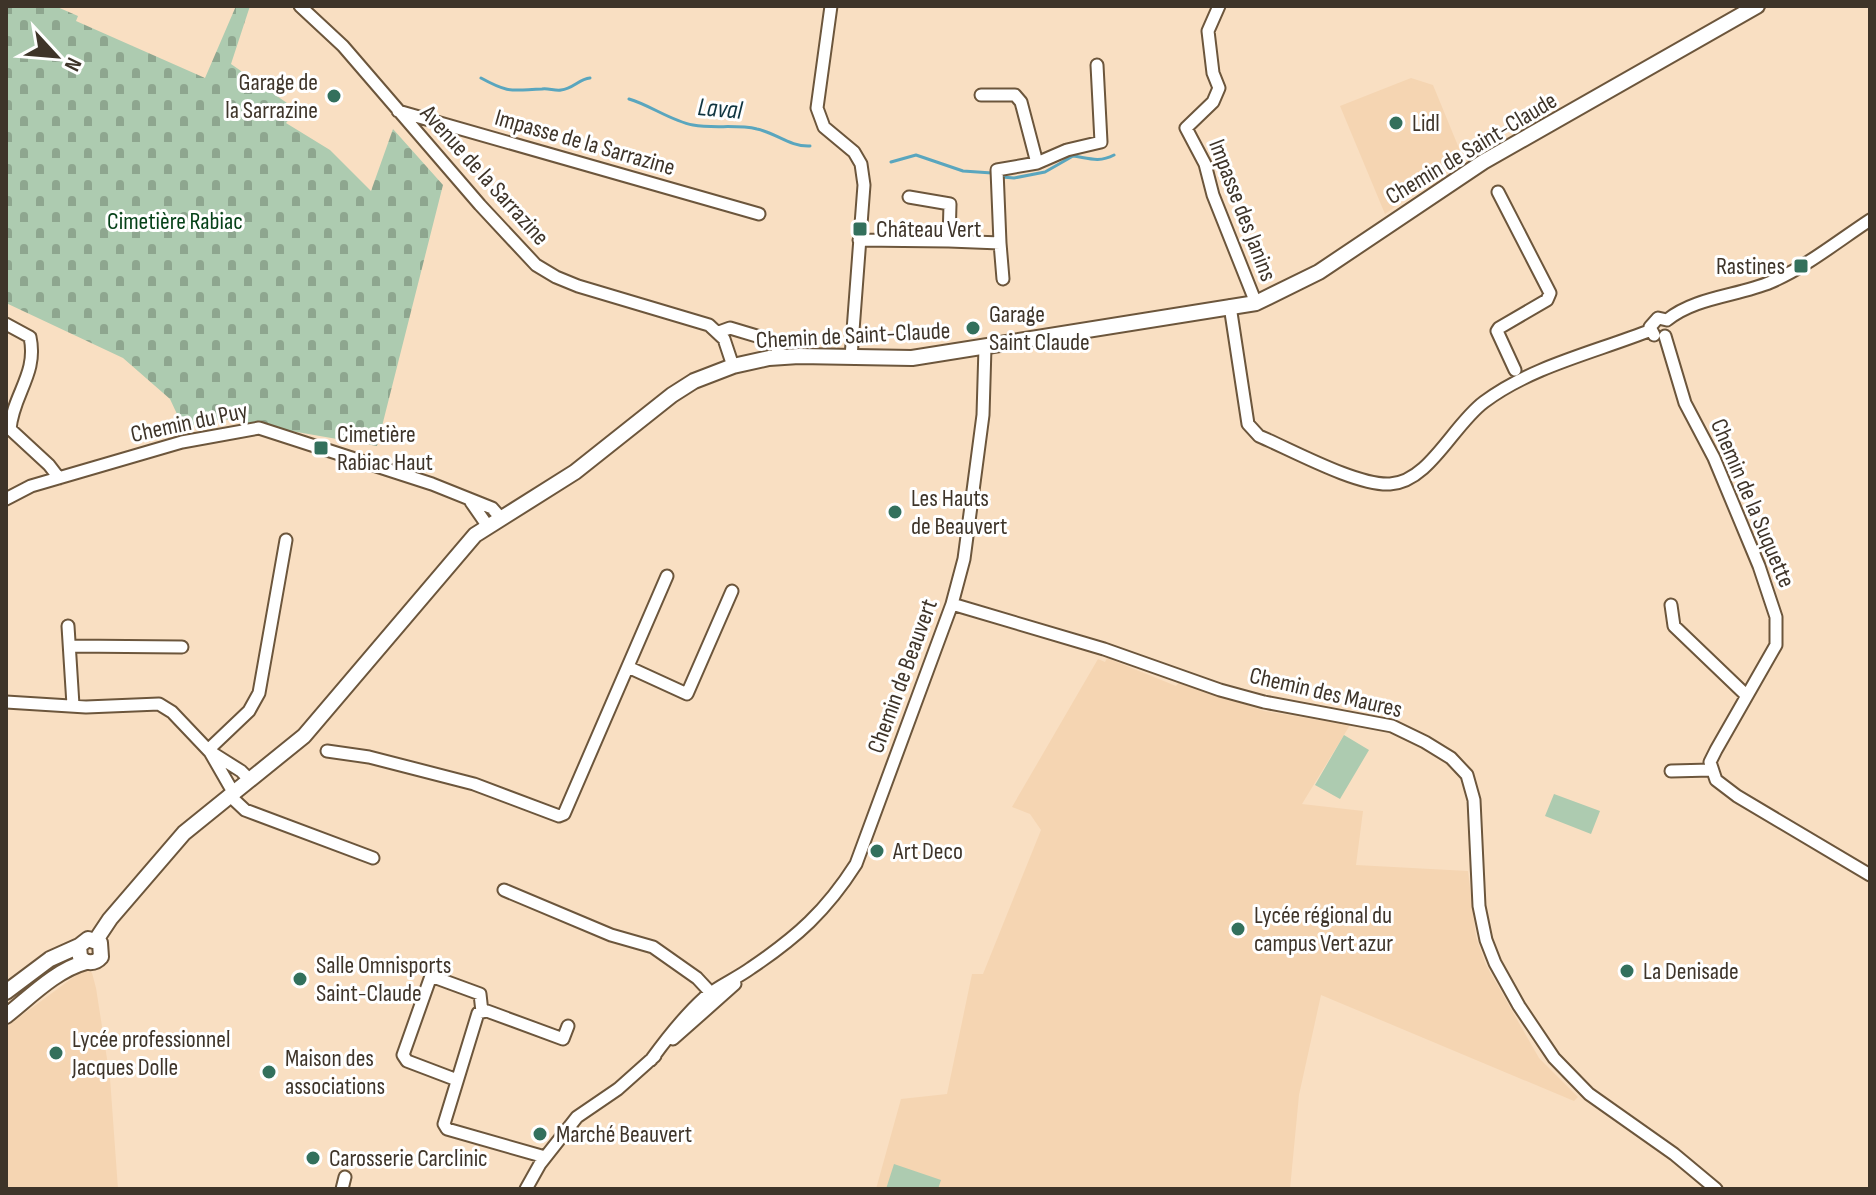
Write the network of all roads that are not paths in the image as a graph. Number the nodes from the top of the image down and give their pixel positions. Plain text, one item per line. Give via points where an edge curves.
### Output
1 (300, 6) edge
2 (831, 6) edge
3 (1219, 6) edge
4 (1757, 6) edge
5 (1097, 65) dead end
6 (981, 95) dead end
7 (398, 111) junction
8 (1037, 163) junction
9 (1498, 192) dead end
10 (909, 197) dead end
11 (759, 214) dead end
12 (1870, 220) edge
13 (859, 240) junction
14 (949, 241) junction
15 (1000, 243) junction
16 (1003, 279) dead end
17 (1256, 303) junction
18 (1230, 306) junction
19 (1667, 320) junction
20 (6, 324) edge
21 (1651, 330) junction
22 (719, 332) junction
23 (1665, 336) junction
24 (985, 347) junction
25 (779, 357) junction
26 (851, 357) junction
27 (733, 366) junction
28 (1515, 370) dead end
29 (59, 478) junction
30 (6, 499) edge
31 (471, 502) junction
32 (500, 517) junction
33 (487, 525) junction
34 (286, 540) dead end
35 (667, 576) dead end
36 (732, 591) dead end
37 (952, 604) junction
38 (1671, 605) dead end
39 (68, 626) dead end
40 (71, 646) junction
41 (182, 647) dead end
42 (628, 667) junction
43 (1746, 695) junction
44 (6, 702) edge
45 (73, 705) junction
46 (209, 751) junction
47 (327, 751) dead end
48 (1711, 770) junction
49 (1671, 771) dead end
50 (250, 780) junction
51 (231, 794) junction
52 (373, 858) dead end
53 (1870, 875) edge
54 (504, 890) dead end
55 (96, 940) junction
56 (79, 946) junction
57 (86, 962) junction
58 (750, 970) junction
59 (6, 992) edge
60 (711, 993) junction
61 (482, 1012) junction
62 (6, 1016) edge
63 (568, 1026) dead end
64 (651, 1060) junction
65 (457, 1080) junction
66 (545, 1157) junction
67 (526, 1189) edge
68 (1716, 1189) edge

1 - 7 street, Avenue de la Sarrazine via 343,46
2 - 13 street via 817,108 824,127 861,164
3 - 17 street, Impasse des Janins via 1208,31 1219,88 1213,102 1186,128 1205,164
4 - 17 street, Chemin de Saint-Claude via 1483,162 1319,272
5 - 8 street via 1101,142
6 - 8 street via 1015,95 1021,102
7 - 11 street, Impasse de la Sarrazine
7 - 22 street, Avenue de la Sarrazine via 536,265 556,277 689,317
8 - 15 street via 997,170
9 - 28 street via 1550,293 1497,331
10 - 14 street via 950,204
12 - 19 street via 1769,283 1686,308
13 - 14 street
13 - 26 street
14 - 15 street
15 - 16 street
17 - 18 street, Chemin de Saint-Claude
18 - 21 street via 1248,424 1259,436 1331,467 1388,484 1407,481 1423,469 1460,424 1520,380
18 - 24 street, Chemin de Saint-Claude
19 - 21 street via 1655,319
19 - 23 street
20 - 29 street via 30,337 34,355 11,410 10,429
21 - 23 street
22 - 25 street, Avenue de la Sarrazine via 730,328 770,340
22 - 27 street
23 - 43 street, Chemin de la Suquette via 1685,403 1714,458 1776,617 1776,645
24 - 26 street, Chemin de Saint-Claude via 912,358
24 - 37 street, Chemin de Beauvert via 974,491
25 - 26 street, Chemin de Saint-Claude
25 - 27 street, Chemin de Saint-Claude
27 - 32 street, Chemin de Saint-Claude via 684,387 575,472
29 - 30 street, Chemin du Puy
29 - 31 street, Chemin du Puy via 182,442 259,428 432,484
31 - 32 street, Chemin du Puy via 492,508
31 - 33 street
32 - 33 street, Chemin de Saint-Claude
33 - 50 street, Chemin de Saint-Claude via 304,736
34 - 46 street via 259,693 249,711
35 - 42 street
36 - 42 street via 687,694
37 - 58 street, Chemin de Beauvert via 856,864 817,918
37 - 68 street, Chemin des Maures via 1220,690 1392,726 1451,758 1467,775 1474,800 1479,906 1486,940 1519,1006 1554,1058 1589,1094
38 - 43 street via 1674,626
39 - 40 street
40 - 41 street
40 - 45 street
42 - 47 street via 559,816 474,784
43 - 48 street, Chemin de la Suquette via 1710,762
44 - 45 street
45 - 46 street via 159,704
46 - 50 street
46 - 51 street
48 - 49 street
48 - 53 street via 1737,796
50 - 51 street, Chemin de Saint-Claude
51 - 52 street via 245,810
51 - 55 street, Chemin de Saint-Claude via 184,833
54 - 60 street via 653,947
55 - 56 street
55 - 57 street via 101,957
56 - 57 street
56 - 59 street via 50,959
57 - 62 street via 55,978
58 - 60 street, Chemin de Beauvert
58 - 64 street, Chemin de Beauvert
60 - 64 street, Chemin de Beauvert via 674,1028
61 - 63 street via 563,1039
61 - 65 street
61 - 65 street via 480,994 431,976 403,1055
64 - 66 street, Chemin de Beauvert via 577,1117
65 - 66 street via 447,1129
66 - 67 street, Chemin de Beauvert

